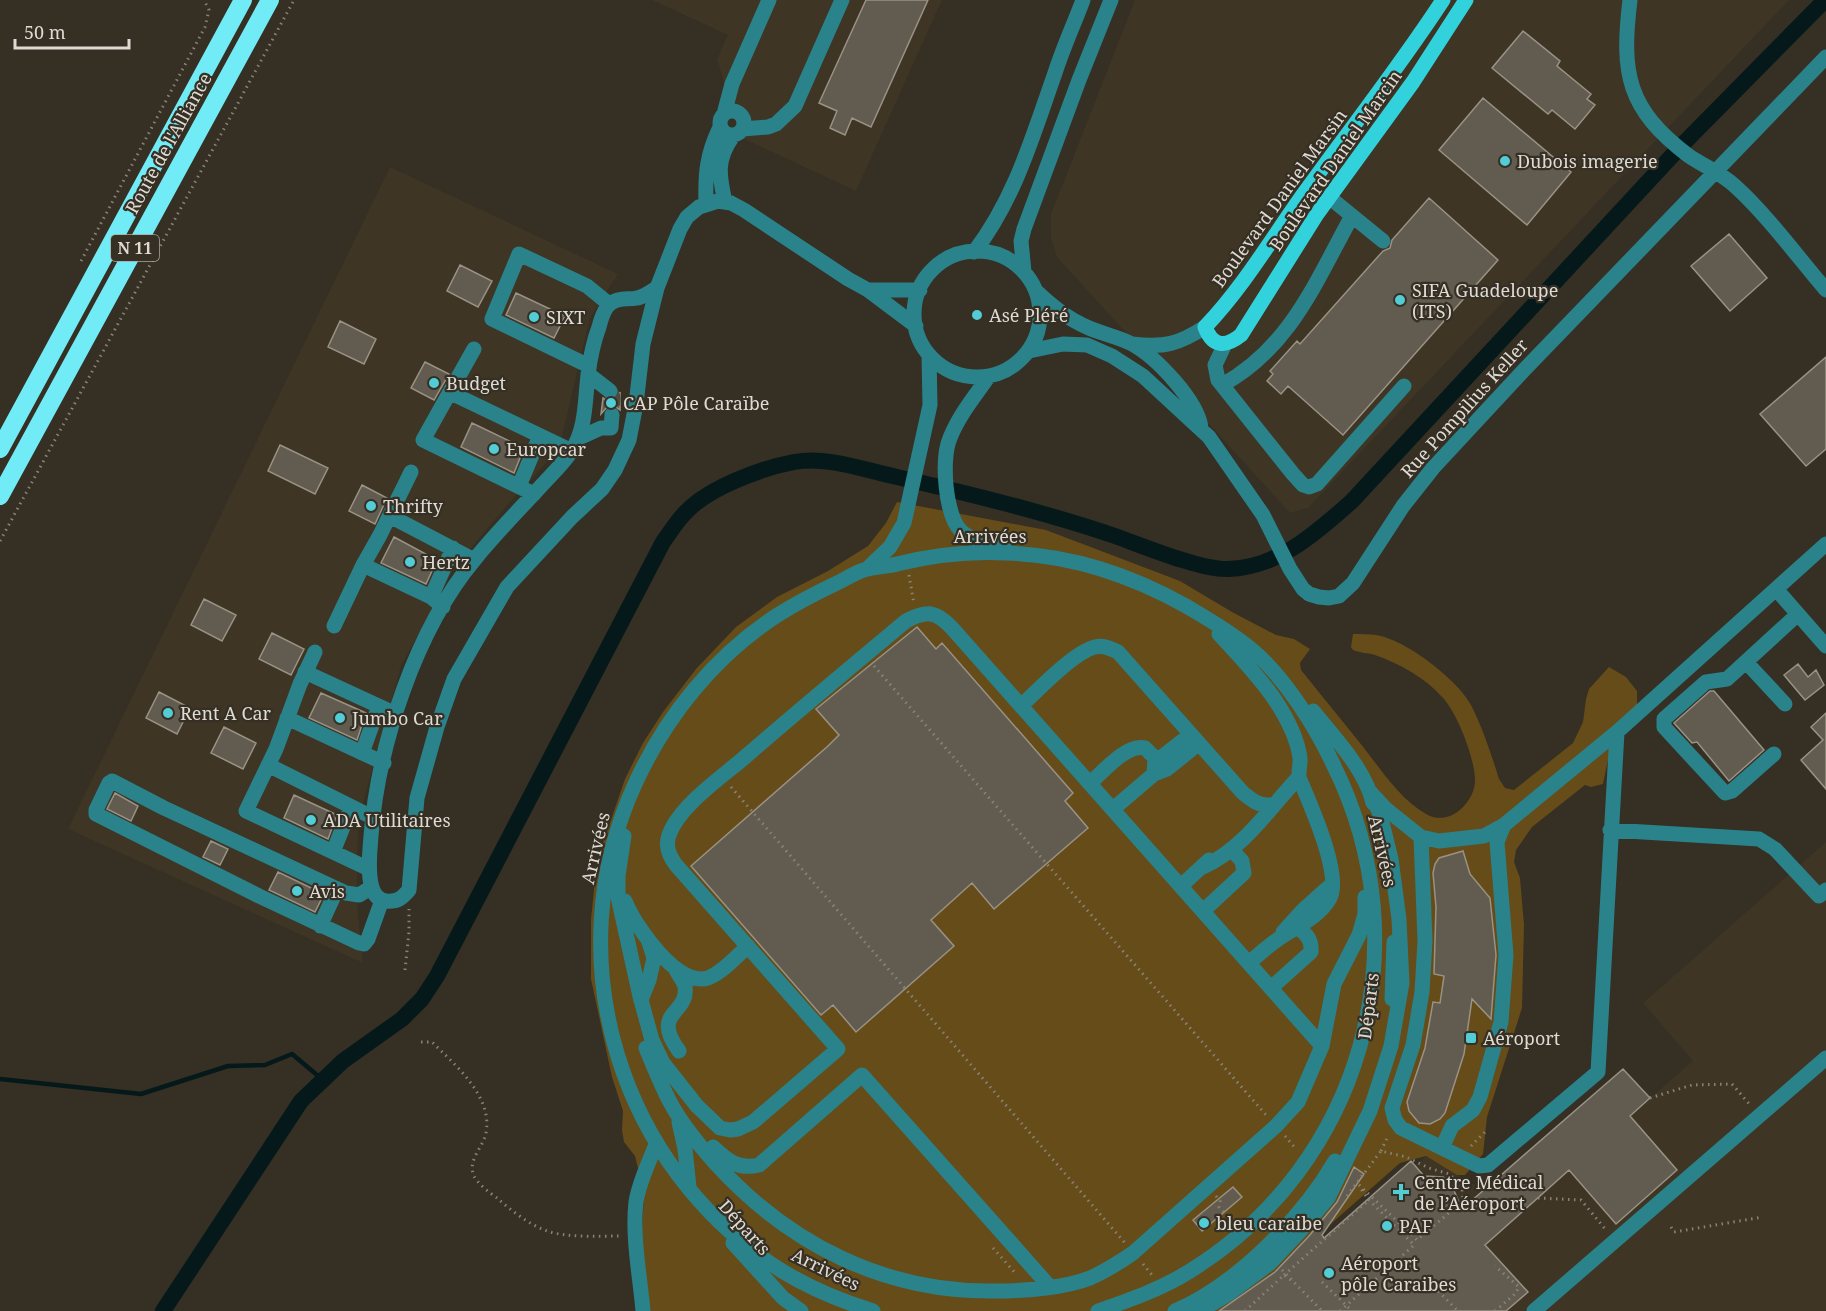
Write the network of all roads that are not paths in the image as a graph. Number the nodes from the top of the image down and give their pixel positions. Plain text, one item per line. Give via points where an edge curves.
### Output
1 (243, 0) edge
2 (270, 0) edge
3 (769, 0) edge
4 (842, 0) edge
5 (1083, 0) edge
6 (1111, 0) edge
7 (1443, 0) edge
8 (1466, 0) edge
9 (1630, 0) edge
10 (1826, 57) edge
11 (730, 126) junction
12 (1714, 172) junction
13 (1329, 197) junction
14 (724, 202) junction
15 (706, 203) junction
16 (1352, 216) junction
17 (1383, 241) dead end
18 (974, 252) junction
19 (1024, 272) junction
20 (657, 288) junction
21 (868, 290) junction
22 (920, 290) junction
23 (1036, 290) junction
24 (1826, 290) edge
25 (609, 304) junction
26 (916, 326) junction
27 (1205, 327) junction
28 (1230, 342) junction
29 (1132, 344) junction
30 (474, 349) dead end
31 (1029, 351) junction
32 (929, 355) junction
33 (589, 370) junction
34 (989, 376) junction
35 (1222, 385) junction
36 (1404, 386) dead end
37 (610, 391) tunnel mouth
38 (451, 393) junction
39 (1201, 428) junction
40 (631, 429) junction
41 (540, 436) junction
42 (575, 445) junction
43 (0, 449) edge
44 (411, 472) dead end
45 (519, 486) junction
46 (534, 494) junction
47 (0, 496) edge
48 (390, 516) junction
49 (1826, 544) edge
50 (453, 548) junction
51 (1063, 559) junction
52 (474, 560) junction
53 (363, 565) junction
54 (867, 569) junction
55 (1776, 589) junction
56 (431, 597) junction
57 (443, 607) junction
58 (1798, 614) junction
59 (1203, 616) junction
60 (334, 626) dead end
61 (1826, 646) edge
62 (315, 652) dead end
63 (1746, 662) junction
64 (1266, 664) junction
65 (305, 672) junction
66 (1785, 704) dead end
67 (379, 706) junction
68 (1021, 706) junction
69 (396, 714) junction
70 (287, 718) junction
71 (667, 724) junction
72 (1617, 732) junction
73 (1194, 739) junction
74 (362, 753) junction
75 (1774, 754) dead end
76 (384, 763) junction
77 (268, 765) junction
78 (1154, 774) junction
79 (1299, 778) junction
80 (1090, 783) junction
81 (1371, 793) junction
82 (1272, 805) junction
83 (351, 807) junction
84 (1113, 809) junction
85 (1353, 811) junction
86 (374, 818) junction
87 (1504, 825) junction
88 (1610, 830) junction
89 (1421, 837) junction
90 (1231, 849) junction
91 (333, 852) junction
92 (1203, 867) junction
93 (369, 868) junction
94 (1332, 884) junction
95 (1181, 886) junction
96 (372, 887) junction
97 (619, 888) junction
98 (337, 889) junction
99 (1824, 897) edge
100 (382, 900) junction
101 (1203, 912) junction
102 (320, 926) junction
103 (1299, 928) junction
104 (648, 939) junction
105 (1278, 939) junction
106 (748, 946) junction
107 (1249, 963) junction
108 (676, 970) junction
109 (1271, 988) junction
110 (641, 1000) junction
111 (1322, 1046) junction
112 (679, 1051) dead end
113 (1826, 1058) edge
114 (680, 1117) junction
115 (657, 1144) junction
116 (1442, 1148) junction
117 (690, 1191) junction
118 (1050, 1287) junction
119 (783, 1298) junction
120 (1135, 1305) edge
121 (644, 1311) edge
122 (794, 1311) edge
123 (801, 1311) edge
124 (873, 1311) edge
125 (1098, 1311) edge
126 (1175, 1311) edge
127 (1200, 1311) edge
128 (1534, 1311) edge

1 - 43 highway, Route de l'Alliance / N 11
2 - 47 highway, Route de l'Alliance / N 11
3 - 11 street via 732,84
4 - 11 street via 795,106 776,124
5 - 18 street via 1002,212
6 - 19 street via 1024,229
7 - 27 main road, Boulevard Daniel Marsin via 1240,287
8 - 13 main road, Boulevard Daniel Marcin via 1413,82
9 - 12 street via 1626,59 1638,102 1666,137
10 - 12 street, Rue Pompilius Keller
11 - 14 street via 720,166
11 - 15 street via 712,144 707,162
12 - 24 street via 1734,185
12 - 39 street, Rue Pompilius Keller via 1433,468 1403,506 1362,572 1339,596 1329,598 1302,589 1271,531
13 - 16 street
13 - 28 main road, Boulevard Daniel Marcin via 1247,327
14 - 15 street
14 - 21 street via 744,210
15 - 20 street via 693,211 680,229
16 - 17 street
16 - 35 street via 1278,342 1251,367
18 - 19 street via 1001,256
18 - 22 street via 942,263
19 - 23 street
20 - 25 street via 639,298 622,298
20 - 40 street via 643,344
21 - 22 street
21 - 26 street
22 - 26 street
23 - 29 street via 1065,316
23 - 31 street via 1040,315
25 - 33 street via 593,343
25 - 33 street via 587,286 519,254 492,319
26 - 32 street
27 - 28 main road via 1211,339
27 - 29 street, Boulevard Daniel Marsin via 1164,346
28 - 35 street via 1215,365
29 - 39 street via 1166,372 1188,398
30 - 38 street
31 - 34 street via 1011,367
31 - 39 street via 1073,343 1104,352 1143,376
32 - 34 street via 950,371
32 - 54 street via 930,405 904,523 890,547
33 - 37 street
33 - 42 street via 582,427
34 - 51 street via 964,411 945,455 945,478 954,520 971,538
35 - 36 street via 1293,474 1310,487 1317,484
38 - 41 street
38 - 45 street via 423,440
40 - 42 street via 611,422
40 - 100 street via 615,470 602,489 507,587 454,679 417,798 409,890 402,899
41 - 42 street
41 - 45 street
42 - 46 street
44 - 48 street
45 - 46 street
46 - 52 street
48 - 50 street
48 - 53 street
49 - 55 street
50 - 52 street
50 - 56 street
51 - 54 street, Arrivées via 958,553
51 - 59 street, Arrivées via 1112,572 1159,591
52 - 57 street
53 - 56 street
53 - 60 street
54 - 71 street, Arrivées via 795,605 748,636 707,674
55 - 58 street
55 - 72 street
56 - 57 street
57 - 69 street via 418,653
58 - 61 street
58 - 63 street
59 - 64 street, Arrivées via 1250,648
59 - 79 street via 1275,700 1294,735 1301,760
62 - 65 street
63 - 66 street
63 - 75 street via 1727,679 1706,682 1665,716 1664,727 1725,793
64 - 81 street, Départs via 1301,697 1346,752
64 - 85 street, Arrivées via 1324,744
65 - 67 street
65 - 70 street
67 - 69 street
67 - 74 street
68 - 73 street via 1086,650 1100,646 1118,652
68 - 80 street
68 - 106 street via 943,618 934,614 916,616 722,777 688,807 673,827 668,837 668,853
69 - 76 street
70 - 74 street
70 - 77 street
71 - 97 street via 635,799 624,839
71 - 115 street, Arrivées via 626,803 604,889 600,933 608,1021 636,1105
72 - 87 street
72 - 88 street
73 - 78 street via 1162,757
73 - 82 street via 1243,793 1263,806
74 - 76 street
76 - 86 street
77 - 83 street
77 - 91 street via 246,812
78 - 80 street via 1155,758 1145,748 1136,747
78 - 84 street
79 - 82 street
79 - 94 street via 1316,817 1332,869
80 - 84 street
81 - 89 street
81 - 126 street, Départs, bridge via 1395,921 1392,999 1375,1076 1358,1120 1323,1181 1271,1242 1209,1292
81 - 127 street, bridge via 1390,859 1399,919 1402,983 1391,1046 1370,1111 1328,1198 1302,1229 1269,1264
82 - 90 street via 1257,827
82 - 92 street via 1249,820
83 - 86 street
83 - 91 street
84 - 95 street
85 - 111 street via 1365,914 1355,946 1334,984
85 - 120 street, Arrivées via 1364,843 1374,896 1376,935 1368,1014 1345,1090 1306,1160 1266,1210 1199,1265
86 - 93 street
87 - 89 street via 1484,836 1439,841
87 - 116 street via 1497,842 1506,955 1501,1022 1480,1097 1473,1110 1452,1126
88 - 99 street via 1759,839 1775,849
88 - 116 street via 1598,1072 1488,1165 1479,1166
89 - 116 street via 1425,941 1422,992 1413,1045 1392,1108 1401,1128
90 - 92 street
90 - 101 street via 1242,861 1244,873
91 - 93 street
92 - 95 street
93 - 96 street
94 - 103 street via 1329,899
94 - 105 street
95 - 101 street
96 - 98 street via 353,896
96 - 100 street
97 - 104 street
97 - 110 street via 619,905
98 - 102 street
98 - 102 street via 112,781 96,810 96,814 165,850
100 - 102 street via 364,944
101 - 107 street
103 - 105 street
103 - 109 street via 1308,935 1311,952
104 - 108 street
104 - 110 street via 654,958
105 - 107 street
106 - 108 street via 711,977 700,980
106 - 110 street via 838,1049 753,1122 738,1130 720,1128 673,1077 654,1046
107 - 109 street
108 - 112 street via 684,984 684,999 668,1018 667,1026
109 - 111 street
110 - 114 street via 640,1028 646,1047
111 - 118 street via 1298,1101 1276,1126 1204,1190 1114,1266 1089,1279
113 - 128 street
114 - 117 street
114 - 118 street via 737,1187 790,1230 823,1250 894,1278 956,1291
114 - 118 street via 728,1161 759,1165 862,1075
115 - 117 street, Arrivées
115 - 121 street via 636,1202
117 - 119 street, Départs via 705,1213
117 - 124 street, Arrivées via 733,1235 782,1271 837,1299
119 - 122 street
119 - 123 street, Départs
120 - 125 street, Arrivées

